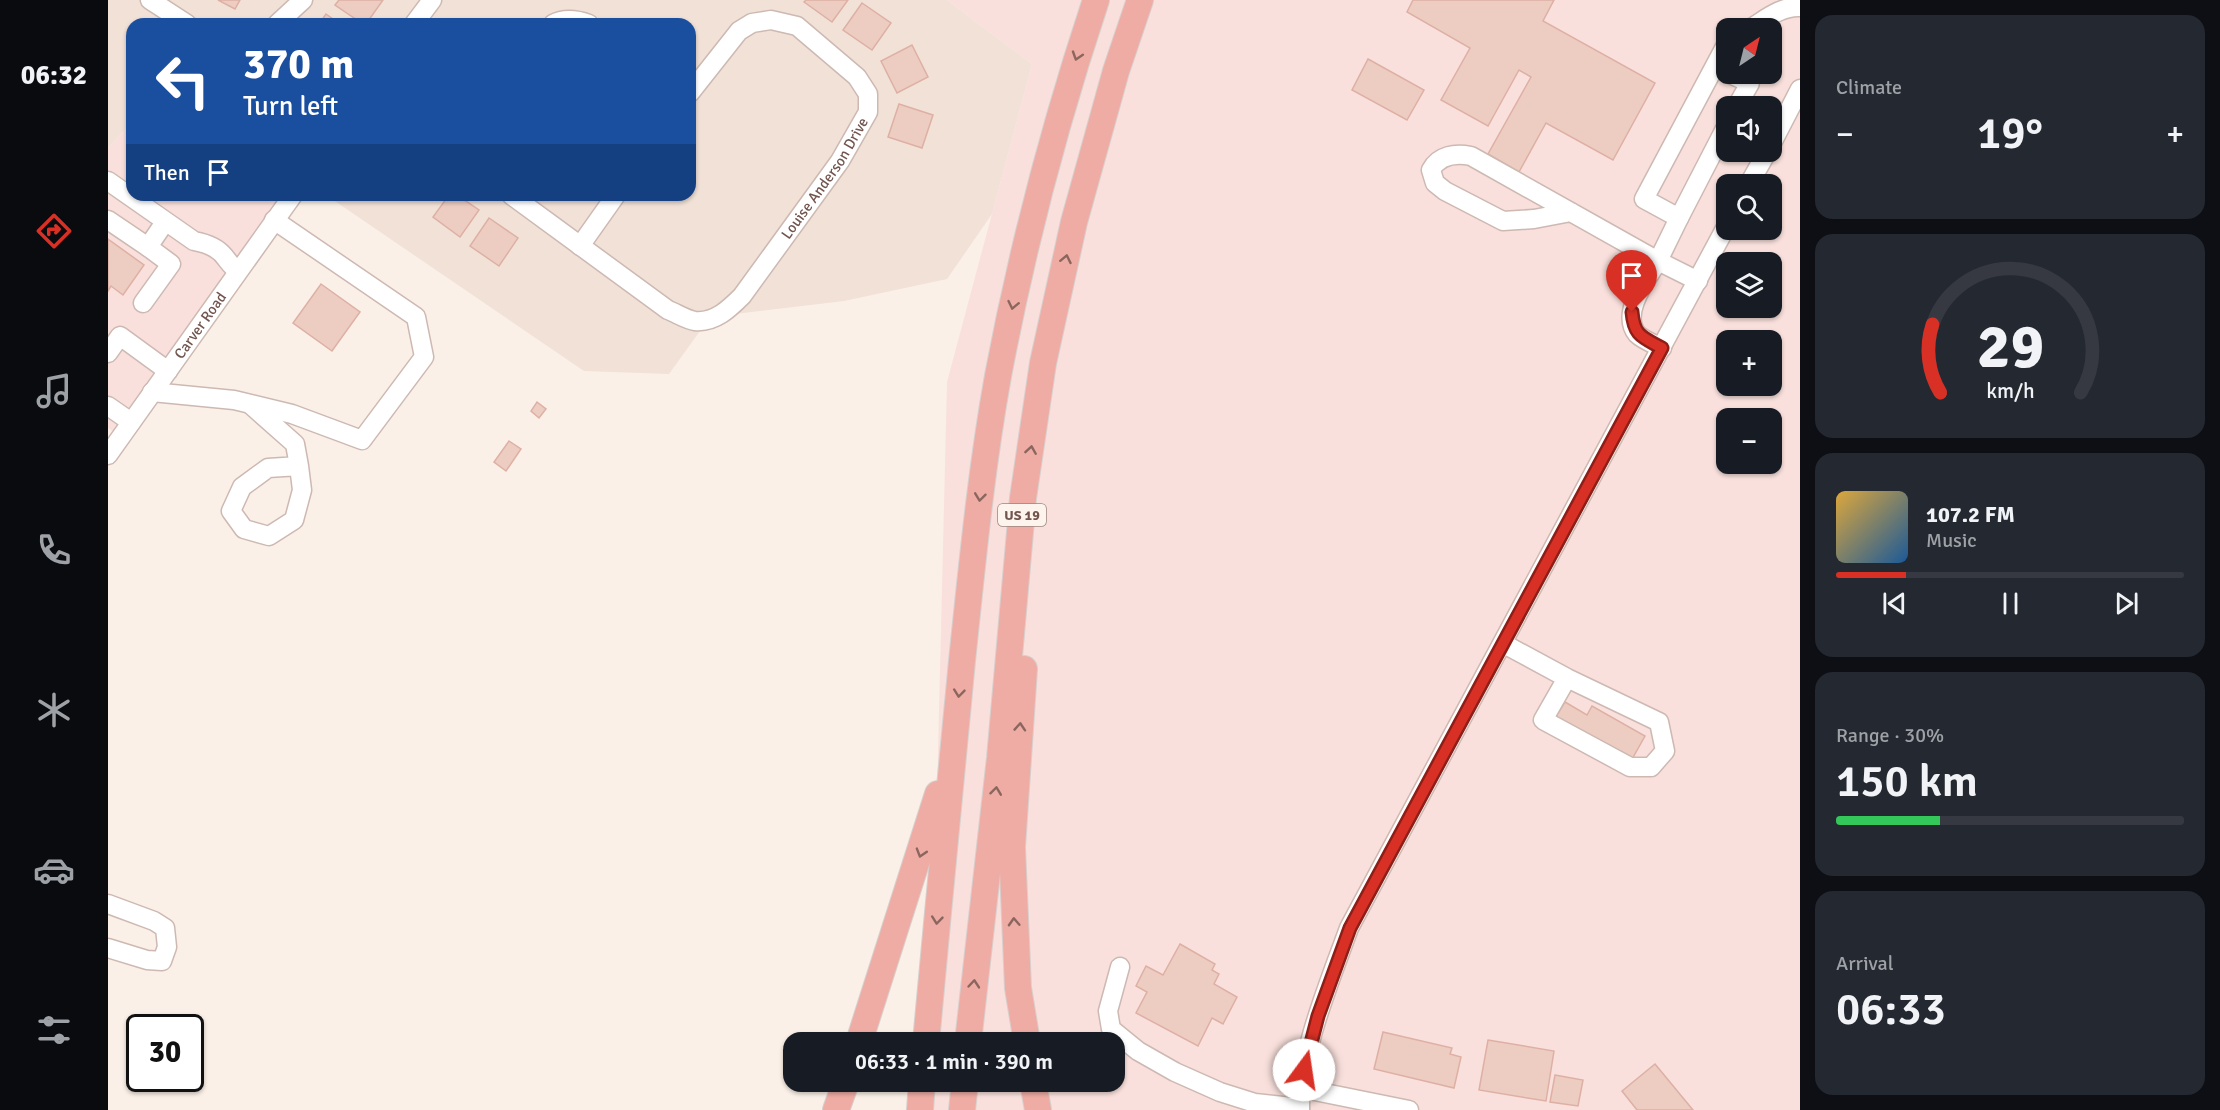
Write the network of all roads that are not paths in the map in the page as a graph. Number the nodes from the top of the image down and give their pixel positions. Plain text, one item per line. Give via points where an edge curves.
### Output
1 (150, 0) edge
2 (303, 0) edge
3 (430, 0) edge
4 (1096, 0) edge
5 (1140, 0) edge
6 (1800, 7) edge
7 (178, 18) edge
8 (284, 18) edge
9 (418, 18) edge
10 (1767, 18) edge
11 (1716, 83) edge
12 (696, 85) edge
13 (1800, 89) edge
14 (1782, 124) edge
15 (1716, 146) edge
16 (108, 181) edge
17 (126, 194) edge
18 (136, 201) edge
19 (288, 201) edge
20 (519, 201) edge
21 (612, 201) edge
22 (1571, 212) junction
23 (1679, 218) junction
24 (108, 220) edge
25 (274, 220) junction
26 (165, 222) junction
27 (1719, 240) edge
28 (580, 246) junction
29 (148, 247) junction
30 (1658, 261) junction
31 (233, 267) junction
32 (1698, 281) junction
33 (143, 303) dead end
34 (1662, 348) junction
35 (108, 353) edge
36 (168, 371) junction
37 (152, 392) junction
38 (250, 404) junction
39 (108, 406) edge
40 (131, 422) junction
41 (108, 455) edge
42 (299, 466) dead end
43 (1023, 498) junction
44 (1503, 644) junction
45 (1567, 678) junction
46 (954, 736) junction
47 (108, 904) edge
48 (108, 948) edge
49 (1120, 967) dead end
50 (862, 1032) edge
51 (927, 1032) edge
52 (969, 1032) edge
53 (1025, 1032) edge
54 (1300, 1088) junction
55 (842, 1092) edge
56 (921, 1092) edge
57 (963, 1092) edge
58 (1035, 1092) edge
59 (1300, 1109) edge
60 (836, 1110) edge
61 (920, 1110) edge
62 (962, 1110) edge
63 (1038, 1110) edge
64 (1409, 1110) edge

1 - 7 street
2 - 8 street
3 - 9 street
4 -> 46 highway, US 19 via 1033,214 999,375 971,568
43 -> 5 highway, US 19 via 1043,363 1074,222
6 - 10 street
11 - 23 street via 1644,199
12 - 28 street, Louise Anderson Drive via 739,31 752,23 771,20 797,26 857,77 868,94 868,112 840,161 742,296 713,318 696,321 668,310
13 - 14 street
15 - 23 street
16 - 17 street
18 - 26 street
19 - 25 street, Carver Road
20 - 28 street, Louise Anderson Drive
21 - 28 street
22 - 22 street via 1471,156 1447,156 1431,170 1435,183 1445,191 1503,220
22 - 30 street
23 - 30 street
24 - 29 street
25 - 31 street, Carver Road
25 - 38 street via 416,317 424,357 362,440 292,414
26 - 29 street
26 - 31 street via 194,241 207,243
27 - 32 street
29 - 33 street via 171,264
30 - 32 street
30 - 34 street via 1632,312 1638,335
31 - 36 street, Carver Road
32 - 34 street
34 - 44 street
35 - 36 street via 120,336
36 - 37 street, Carver Road
37 - 38 street
37 - 40 street, Carver Road
38 - 42 street via 295,444
39 - 40 street
40 - 41 street, Carver Road
52 -> 43 highway, US 19 via 1000,758
53 -> 43 highway via 1018,988 1011,847 1026,643
44 - 45 street
44 - 54 street via 1350,928 1318,1016
45 - 45 street via 1543,720 1630,767 1651,767 1665,751 1659,722
46 -> 50 highway
46 -> 51 highway, US 19
47 - 48 street via 165,928 167,947 162,961
49 - 59 street via 1108,1011 1111,1029 1138,1052 1220,1092 1255,1103
54 - 59 street
54 - 64 street
55 - 60 highway
56 - 61 highway
57 - 62 highway
58 - 63 highway

